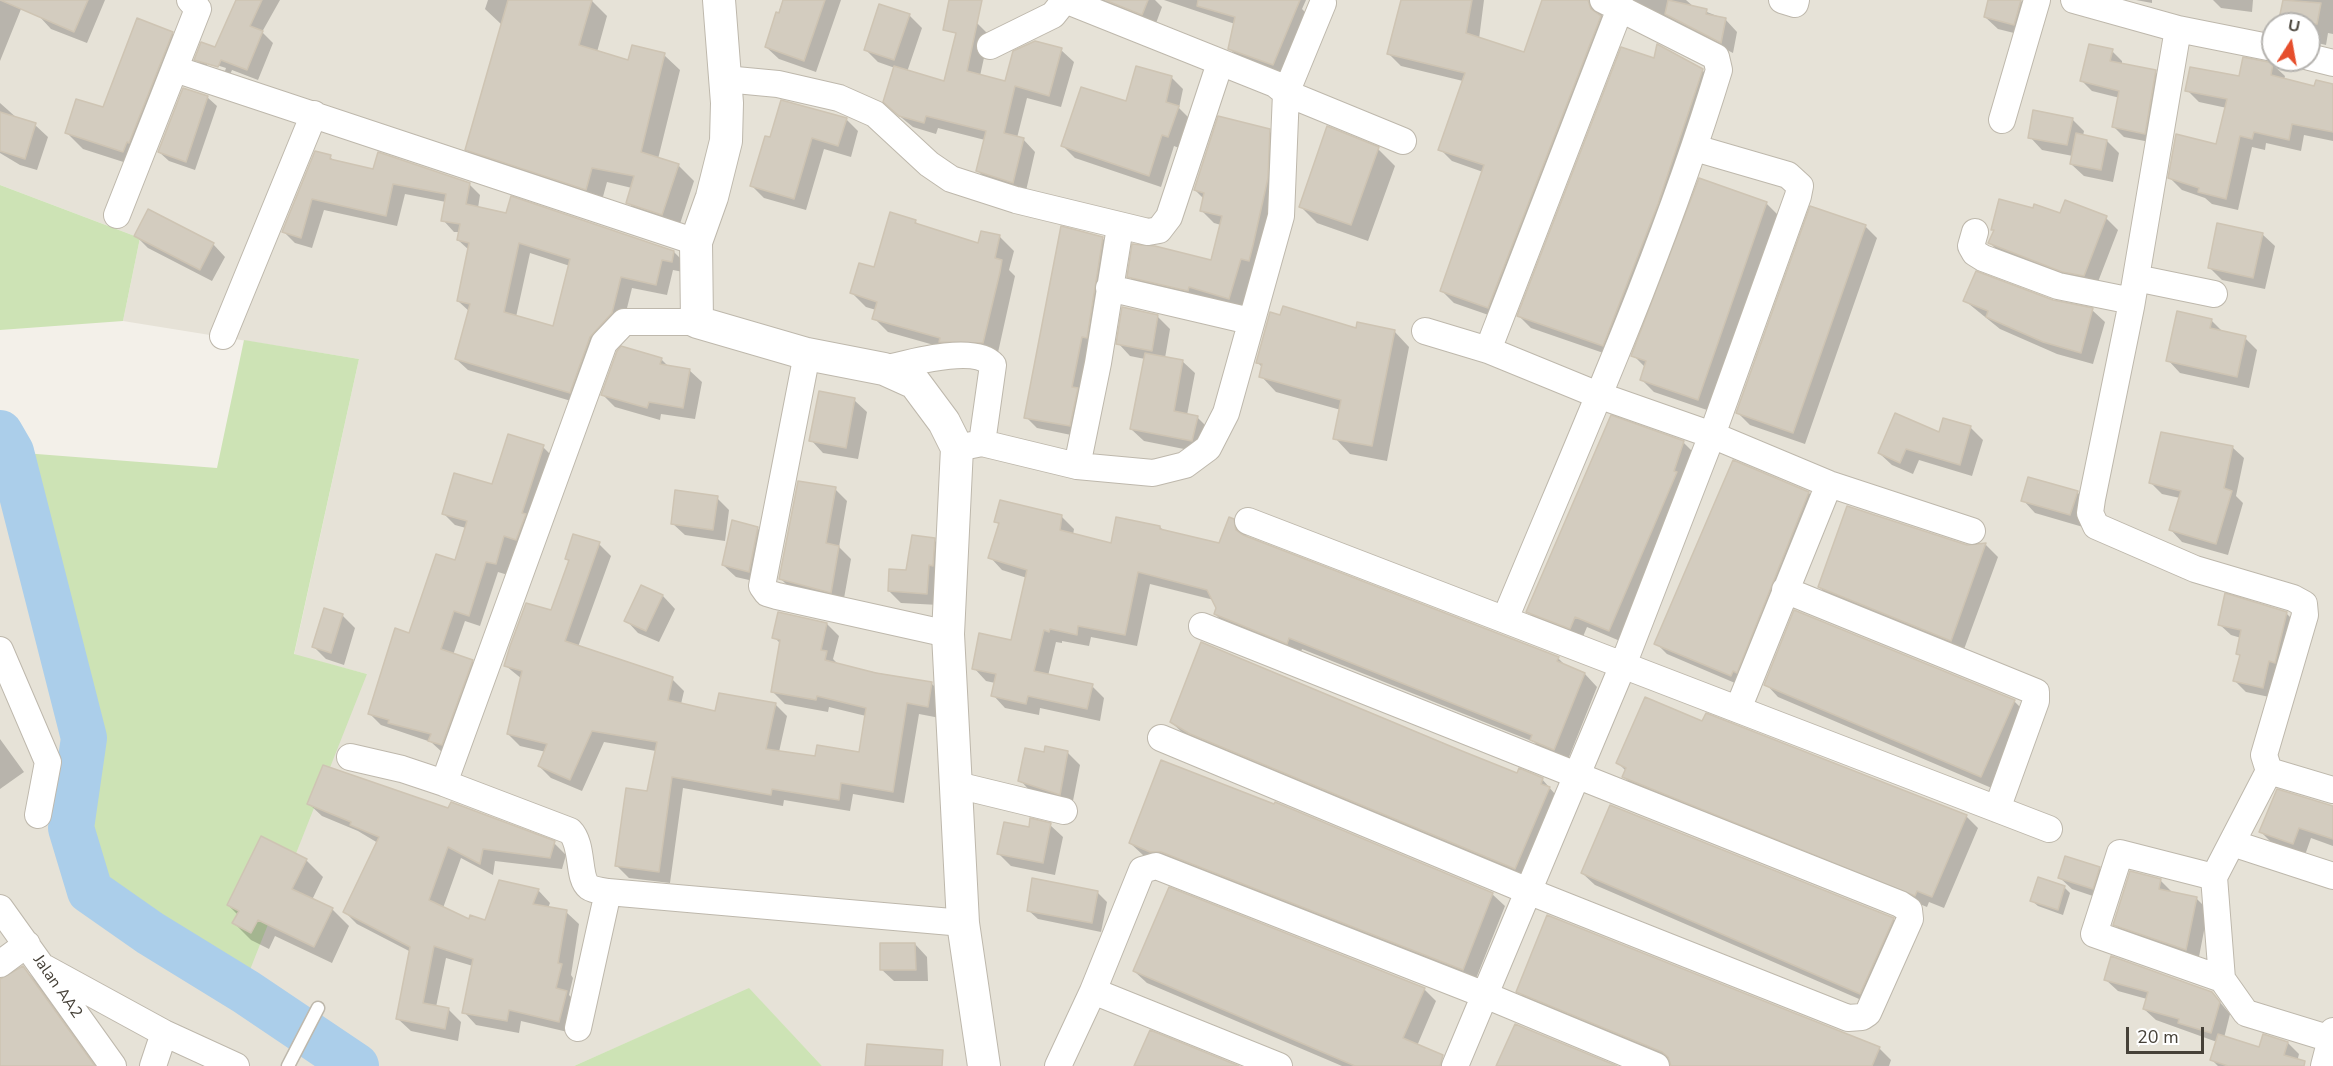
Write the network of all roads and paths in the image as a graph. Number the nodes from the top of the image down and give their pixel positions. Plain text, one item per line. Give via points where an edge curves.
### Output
1 (190, 0) edge
2 (718, 0) edge
3 (1065, 0) edge
4 (1782, 0) edge
5 (1796, 0) edge
6 (2037, 0) edge
7 (2074, 0) edge
8 (1323, 3) dead end
9 (1612, 3) edge
10 (2178, 29) junction
11 (990, 46) dead end
12 (2261, 46) edge
13 (1220, 63) junction
14 (175, 69) junction
15 (725, 79) junction
16 (1286, 93) junction
17 (314, 114) junction
18 (2002, 120) dead end
19 (1403, 141) dead end
20 (1695, 148) junction
21 (117, 215) dead end
22 (1120, 227) junction
23 (1975, 232) dead end
24 (696, 242) junction
25 (1109, 288) junction
26 (2134, 289) junction
27 (2214, 294) dead end
28 (1250, 321) junction
29 (697, 322) junction
30 (1425, 331) dead end
31 (223, 336) dead end
32 (1488, 350) junction
33 (807, 354) junction
34 (884, 369) junction
35 (1598, 395) junction
36 (1712, 435) junction
37 (969, 445) junction
38 (1077, 466) junction
39 (1829, 484) junction
40 (1248, 521) dead end
41 (1972, 531) dead end
42 (1785, 590) junction
43 (1505, 619) junction
44 (1202, 626) dead end
45 (948, 634) junction
46 (0, 650) edge
47 (1623, 665) junction
48 (1738, 709) junction
49 (1161, 738) dead end
50 (350, 758) dead end
51 (2268, 771) junction
52 (1577, 776) junction
53 (444, 783) junction
54 (957, 785) junction
55 (2333, 790) edge
56 (1997, 809) junction
57 (1064, 811) dead end
58 (38, 815) dead end
59 (2049, 829) dead end
60 (2232, 843) junction
61 (2333, 876) edge
62 (2214, 877) junction
63 (1528, 891) junction
64 (608, 892) junction
65 (4, 920) edge
66 (963, 922) junction
67 (27, 944) junction
68 (0, 964) edge
69 (45, 968) junction
70 (2222, 979) junction
71 (1094, 991) junction
72 (1485, 995) junction
73 (318, 1008) dead end
74 (578, 1028) dead end
75 (164, 1033) junction
76 (2332, 1035) edge
77 (113, 1066) edge
78 (153, 1066) edge
79 (236, 1066) edge
80 (288, 1066) edge
81 (984, 1066) edge
82 (1058, 1066) edge
83 (1279, 1066) edge
84 (1455, 1066) edge
85 (1656, 1066) edge
86 (2324, 1066) edge

1 - 14 street via 198,9
2 - 15 street
3 - 11 street via 1053,15
3 - 13 street
4 - 5 street via 1795,4
6 - 18 street
7 - 10 street
8 - 16 street
9 - 20 street via 1716,57 1719,70
9 - 32 street
10 - 12 street
10 - 26 street
13 - 16 street via 1275,84
13 - 22 street via 1166,224 1148,232
14 - 17 street
14 - 21 street
15 - 22 street via 778,84 839,98 874,114 951,179
15 - 24 street via 726,141
16 - 19 street
16 - 28 street via 1281,216
17 - 24 street
17 - 31 street
20 - 35 street
20 - 36 street via 1788,175 1800,186
22 - 25 street
23 - 26 street via 1971,246 1975,253 2058,286 2102,297
24 - 29 street
25 - 28 street
25 - 38 street
26 - 27 street
26 - 51 street via 2092,499 2092,520 2096,526 2195,569 2304,604 2306,615 2264,755
28 - 38 street via 1226,413 1208,448 1185,465 1152,473
29 - 33 street
29 - 53 street via 624,322 604,343
30 - 32 street
32 - 35 street
33 - 34 street
33 - 45 street via 762,586 767,593 777,596
34 - 37 street via 915,383
34 - 37 street via 934,357 989,361 993,365
35 - 36 street
35 - 43 street
36 - 39 street
36 - 47 street
37 - 38 street
37 - 45 street
39 - 41 street
39 - 42 street
40 - 43 street
42 - 48 street
42 - 56 street via 2036,692
43 - 47 street
44 - 52 street
45 - 54 street
46 - 58 street via 48,762
47 - 48 street
47 - 52 street
48 - 56 street
49 - 63 street
50 - 53 street
51 - 55 street
51 - 60 street
52 - 63 street
52 - 63 street via 1900,904 1909,910 1910,919 1868,1013 1855,1019
53 - 64 street via 570,831 578,843 585,883
54 - 57 street
54 - 66 street
56 - 59 street
60 - 61 street
60 - 62 street
62 - 70 street
62 - 70 street via 2120,853 2094,934
63 - 72 street
64 - 66 street
64 - 74 street
65 - 67 street, Jalan AA2
66 - 81 street
67 - 68 street
67 - 69 street, Jalan AA2
69 - 75 street
69 - 77 street, Jalan AA2
70 - 76 street via 2246,1013
71 - 72 street via 1142,870 1152,866
71 - 82 street
71 - 83 street
72 - 84 street
72 - 85 street
73 - 80 lane
75 - 78 street
75 - 79 street
76 - 86 street

